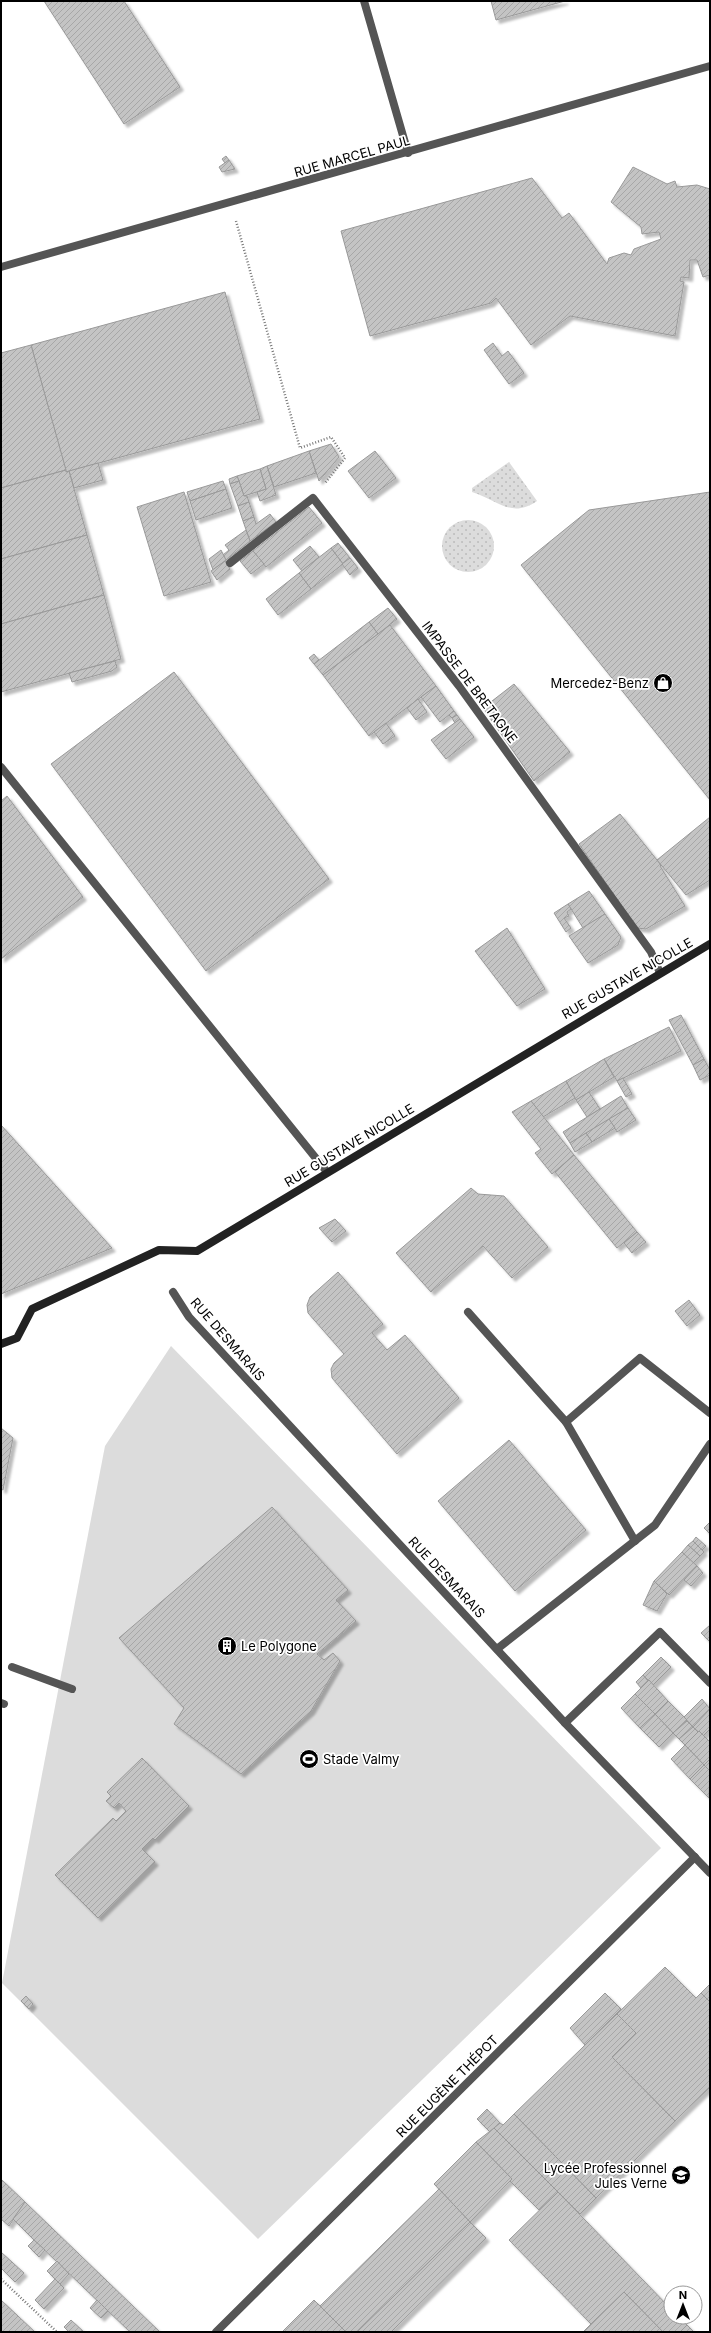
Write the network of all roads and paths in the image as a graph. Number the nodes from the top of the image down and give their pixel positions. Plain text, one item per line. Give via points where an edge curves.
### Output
1 (364, 1) edge
2 (710, 66) edge
3 (408, 153) junction
4 (231, 204) junction
5 (1, 268) edge
6 (313, 498) junction
7 (230, 563) dead end
8 (1, 767) edge
9 (710, 944) edge
10 (660, 973) junction
11 (327, 1172) junction
12 (173, 1292) dead end
13 (468, 1312) dead end
14 (1, 1344) edge
15 (710, 1413) edge
16 (566, 1422) junction
17 (710, 1444) edge
18 (635, 1541) junction
19 (497, 1649) junction
20 (12, 1668) dead end
21 (710, 1683) edge
22 (72, 1689) dead end
23 (565, 1723) junction
24 (695, 1857) junction
25 (710, 1873) edge
26 (1, 2279) edge
27 (57, 2332) edge
28 (216, 2332) edge

1 - 3 street
2 - 3 street, RUE MARCEL PAUL
3 - 4 street, RUE MARCEL PAUL
4 - 5 street, RUE MARCEL PAUL
4 - 6 path via 300,448 331,437 345,458
6 - 7 street
6 - 10 street, IMPASSE DE BRETAGNE via 468,698 651,952
8 - 11 street
9 - 10 street, RUE GUSTAVE NICOLLE
10 - 11 street, RUE GUSTAVE NICOLLE
11 - 14 street, RUE GUSTAVE NICOLLE via 197,1251 159,1250 32,1309 17,1338
12 - 19 street, RUE DESMARAIS via 189,1317
13 - 16 street
15 - 16 street via 640,1358
16 - 18 street
17 - 18 street via 655,1525
18 - 19 street
19 - 23 street, RUE DESMARAIS
20 - 22 street
21 - 23 street via 660,1632
23 - 24 street, RUE DESMARAIS
24 - 25 street, RUE DESMARAIS
24 - 28 street, RUE EUGÈNE THÉPOT
26 - 27 path

